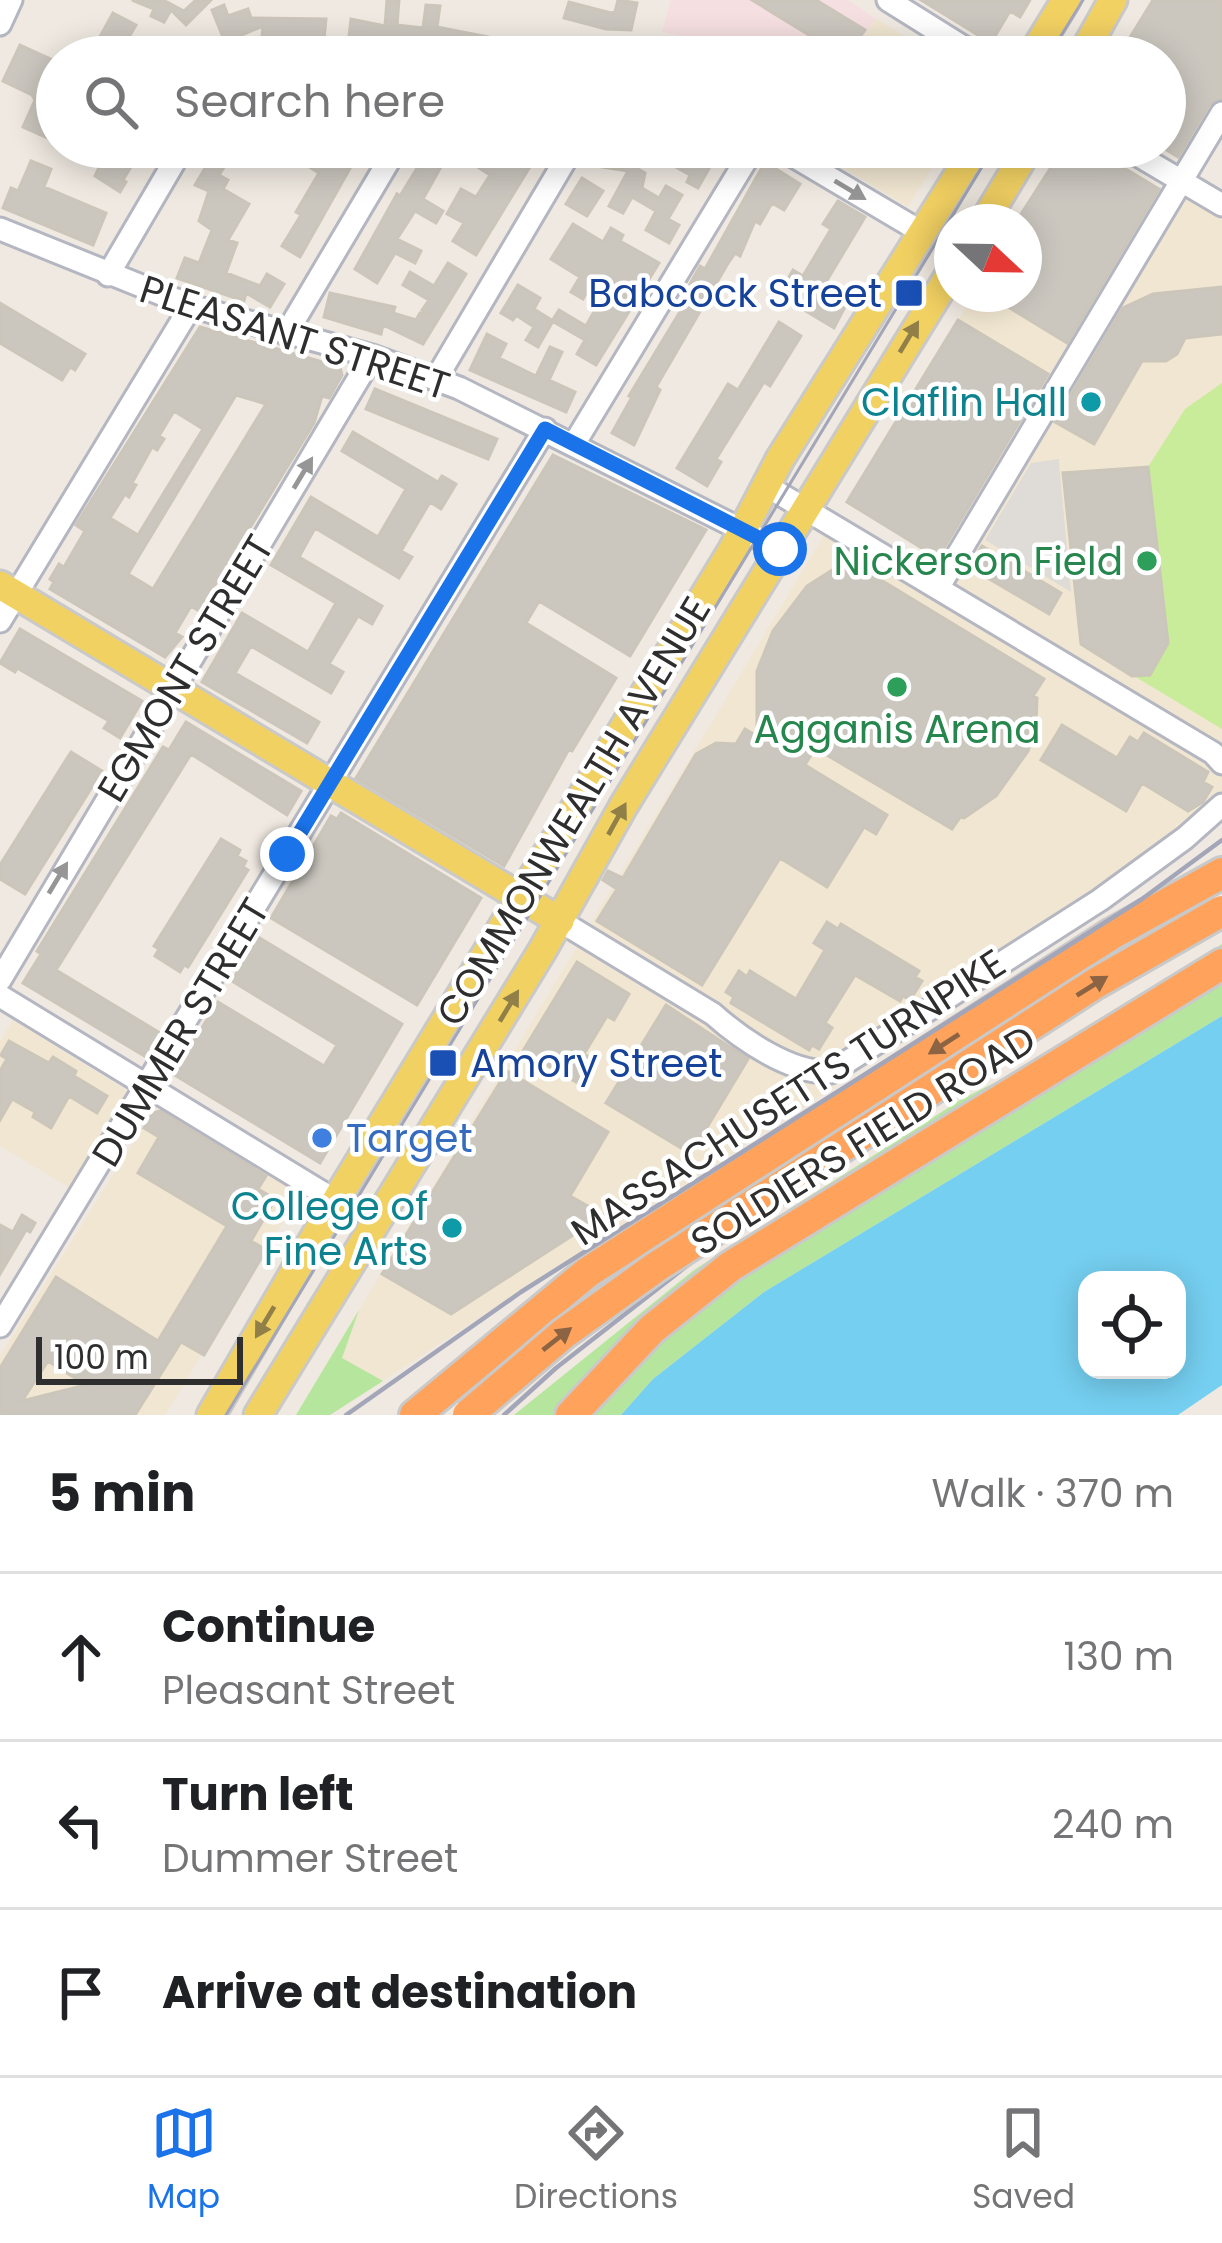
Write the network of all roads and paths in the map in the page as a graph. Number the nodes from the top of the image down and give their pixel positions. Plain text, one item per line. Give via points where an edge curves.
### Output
1 (889, 0) edge
2 (1066, 0) edge
3 (1113, 0) edge
4 (946, 36) edge
5 (1044, 36) edge
6 (1093, 36) edge
7 (1222, 113) edge
8 (171, 168) edge
9 (385, 168) edge
10 (562, 168) edge
11 (741, 168) edge
12 (813, 168) edge
13 (963, 168) edge
14 (1016, 168) edge
15 (1158, 168) edge
16 (1180, 182) junction
17 (995, 204) edge
18 (1222, 206) edge
19 (0, 230) edge
20 (922, 233) junction
21 (108, 275) junction
22 (934, 300) edge
23 (191, 306) junction
24 (286, 334) junction
25 (372, 356) junction
26 (436, 379) junction
27 (545, 429) junction
28 (574, 444) junction
29 (765, 485) junction
30 (804, 508) junction
31 (744, 528) junction
32 (780, 549) junction
33 (938, 588) junction
34 (8, 590) edge
35 (0, 621) edge
36 (173, 688) junction
37 (1222, 763) edge
38 (330, 783) junction
39 (1222, 805) edge
40 (1222, 873) edge
41 (521, 899) junction
42 (1222, 910) edge
43 (560, 921) junction
44 (1222, 964) edge
45 (1222, 985) edge
46 (2, 998) edge
47 (148, 1085) junction
48 (336, 1201) junction
49 (4, 1312) edge
50 (211, 1415) edge
51 (258, 1415) edge
52 (415, 1415) edge
53 (468, 1415) edge
54 (571, 1415) edge
55 (594, 1415) edge

1 - 4 street
2 - 5 main road
3 - 6 main road
7 - 16 street
8 - 21 street
9 - 24 street
10 - 26 street
11 - 28 street
12 -> 20 street
13 - 20 main road, COMMONWEALTH AVENUE
14 - 17 main road
15 - 16 street
16 - 18 street
16 - 33 street
19 - 21 street, PLEASANT STREET
20 - 29 main road, COMMONWEALTH AVENUE
21 - 23 street, PLEASANT STREET
30 -> 22 main road, COMMONWEALTH AVENUE
23 - 24 street, PLEASANT STREET
23 - 34 street
24 - 25 street, PLEASANT STREET
25 - 26 street, PLEASANT STREET
36 -> 25 street, EGMONT STREET
26 - 27 street, PLEASANT STREET
27 - 28 street, PLEASANT STREET
27 - 38 street, DUMMER STREET
28 - 31 street, PLEASANT STREET
29 - 30 street
29 - 31 main road, COMMONWEALTH AVENUE
30 - 32 main road, COMMONWEALTH AVENUE
30 - 33 street
31 - 32 street, PLEASANT STREET
31 - 41 main road, COMMONWEALTH AVENUE
43 -> 32 main road, COMMONWEALTH AVENUE
33 - 37 street
34 - 35 street
34 - 36 main road
36 - 38 main road
46 -> 36 street, EGMONT STREET
38 - 41 main road
38 - 47 street, DUMMER STREET
39 - 43 street via 1100,900 831,1072 807,1072
40 -> 52 highway, MASSACHUSETTS TURNPIKE via 1112,934 588,1272
41 - 43 main road
41 - 48 main road, COMMONWEALTH AVENUE
53 -> 42 highway, MASSACHUSETTS TURNPIKE, bridge via 656,1268
51 -> 43 main road, COMMONWEALTH AVENUE
44 - 54 highway, SOLDIERS FIELD ROAD via 731,1266 642,1338
45 - 55 highway, SOLDIERS FIELD ROAD via 741,1281 655,1351
46 - 47 street
47 - 48 street
47 - 49 street, DUMMER STREET
48 -> 50 main road, COMMONWEALTH AVENUE

